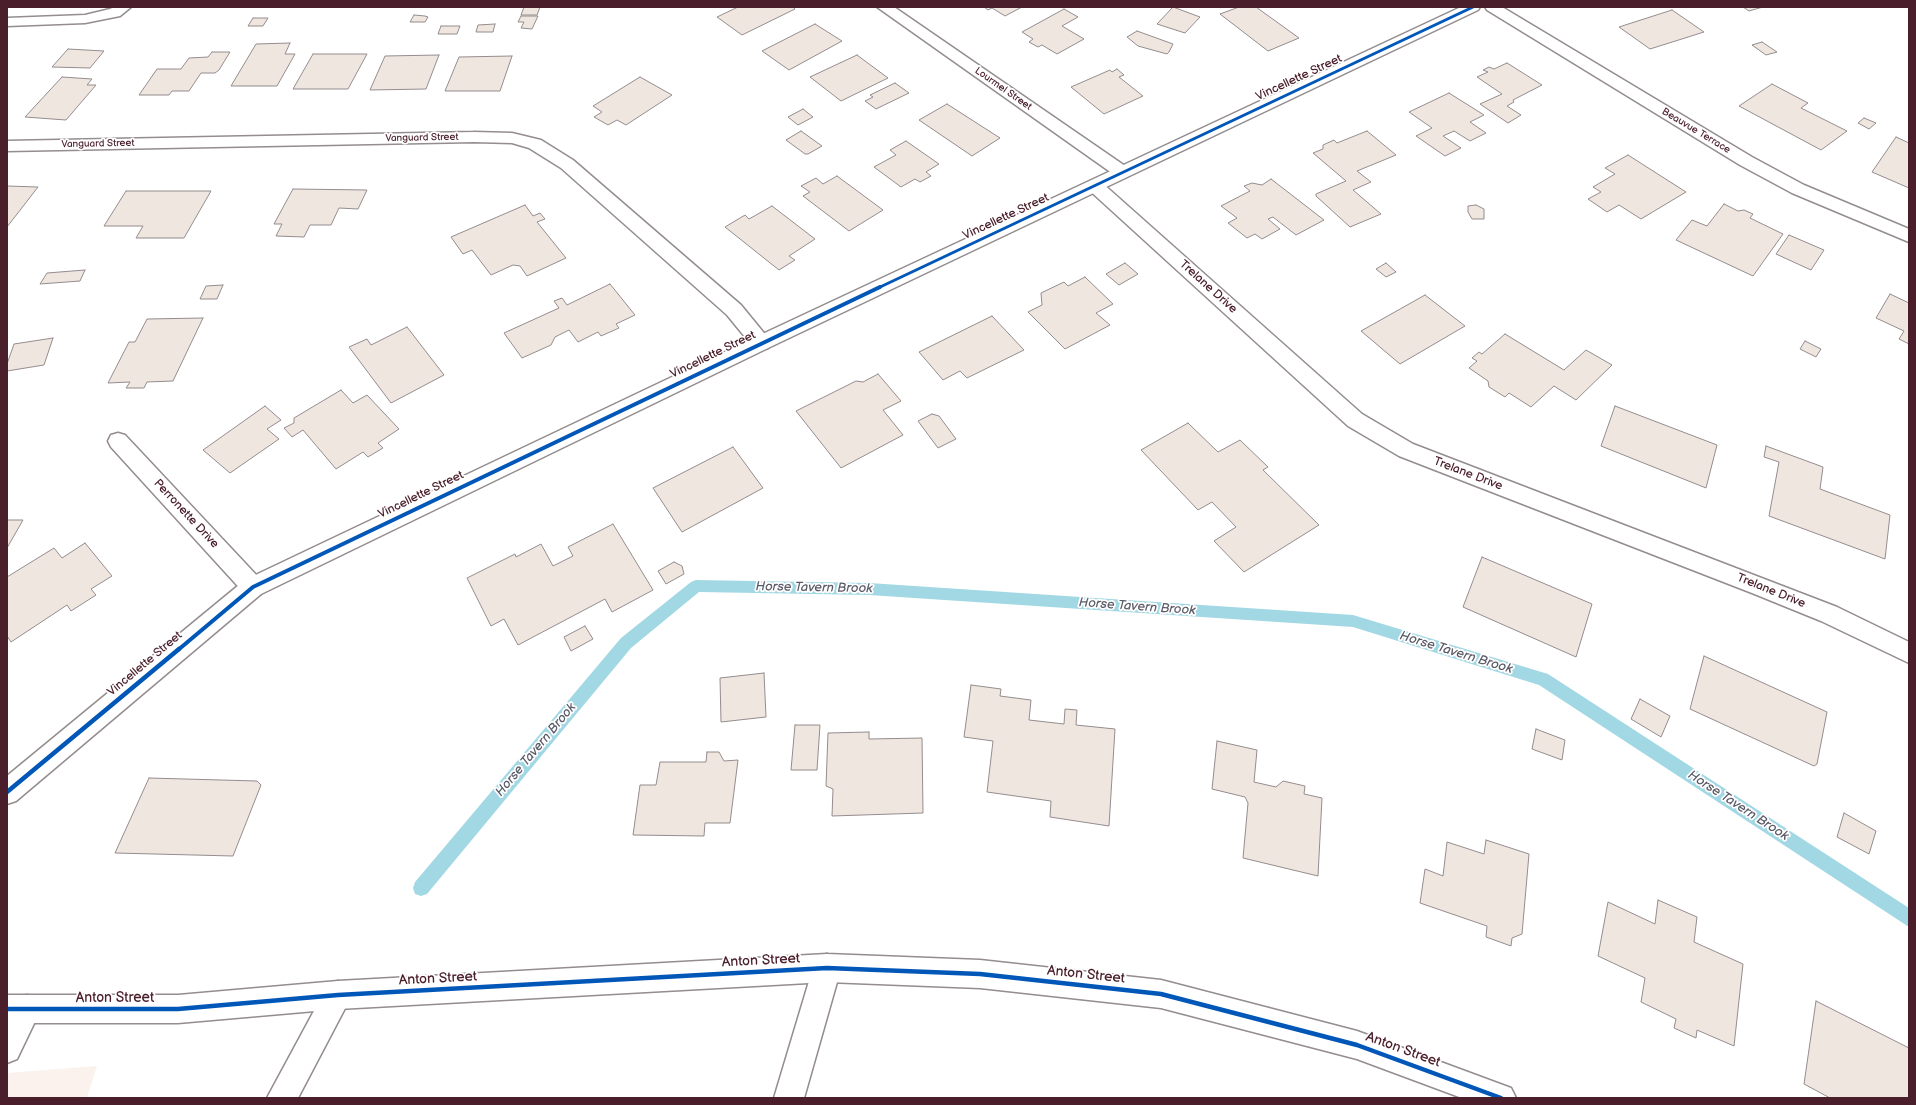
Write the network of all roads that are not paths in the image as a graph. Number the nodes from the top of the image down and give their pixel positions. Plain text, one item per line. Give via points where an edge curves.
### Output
1 (96, 7) edge
2 (124, 7) edge
3 (884, 7) edge
4 (1473, 7) edge
5 (1492, 7) edge
6 (85, 19) junction
7 (7, 22) edge
8 (7, 146) edge
9 (1122, 172) junction
10 (1095, 186) junction
11 (1909, 236) edge
12 (761, 343) junction
13 (118, 441) dead end
14 (253, 586) junction
15 (1909, 653) edge
16 (7, 792) edge
17 (827, 968) junction
18 (338, 995) junction
19 (17, 1009) edge
20 (7, 1050) edge
21 (282, 1098) edge
22 (788, 1098) edge
23 (1501, 1098) edge

1 - 6 street
2 - 6 street via 115,13
3 - 9 street, Lourmel Street
4 - 9 street, Vincellette Street
5 - 11 street, Beauvue Terrace via 1746,161 1798,189
6 - 7 street
8 - 12 street, Vanguard Street via 474,137 512,138 535,144 567,164 734,310
9 - 10 street, Vincellette Street
10 - 12 street, Vincellette Street
10 - 15 street, Trelane Drive via 1355,420 1406,450 1760,586 1829,614
12 - 14 street, Vincellette Street
13 - 14 street, Perronette Drive
14 - 16 street, Vincellette Street
17 - 18 street, Anton Street
17 - 22 street
17 - 23 street, Anton Street via 980,974 1161,994 1357,1045
18 - 19 street, Anton Street via 178,1009
18 - 21 street
19 - 20 street

